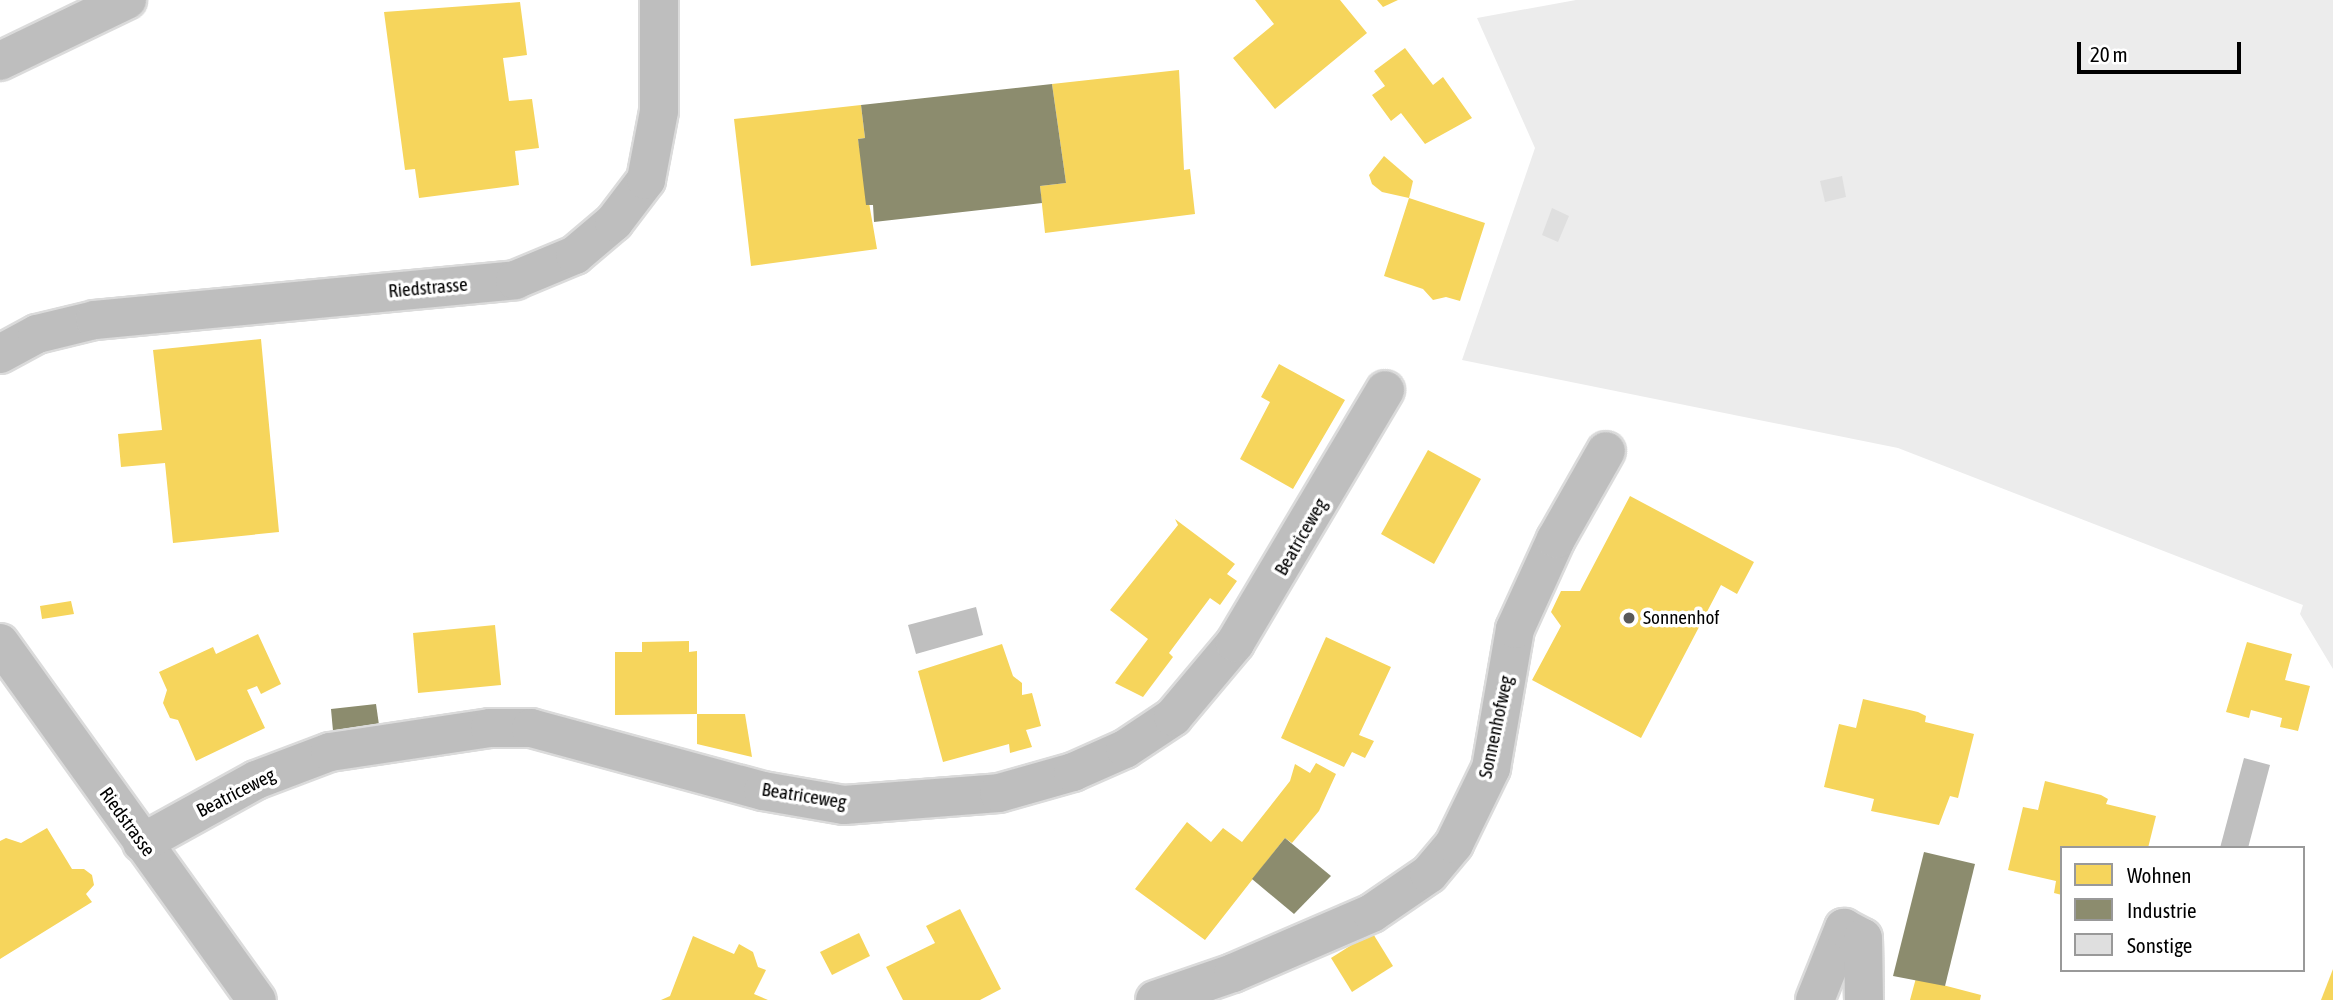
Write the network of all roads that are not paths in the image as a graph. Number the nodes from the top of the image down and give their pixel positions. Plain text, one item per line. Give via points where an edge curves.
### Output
1 (127, 0) edge
2 (659, 0) edge
3 (0, 61) edge
4 (0, 354) edge
5 (1385, 390) dead end
6 (1606, 451) dead end
7 (2, 651) edge
8 (142, 843) junction
9 (257, 1000) edge
10 (1155, 1000) edge
11 (1815, 1000) edge
12 (1864, 1000) edge

1 - 3 street
2 - 4 street, Riedstrasse via 659,111 646,180 614,222 575,255 515,280 95,320 37,334
5 - 8 street, Beatriceweg via 1235,643 1173,717 1125,749 1073,772 999,793 844,805 763,791 531,728 491,728 330,752 256,780
6 - 10 street, Sonnenhofweg via 1556,539 1515,629 1491,768 1454,844 1429,874 1372,913 1245,968
7 - 8 street, Riedstrasse
8 - 9 street, Riedstrasse
11 - 12 street via 1844,928 1863,937

